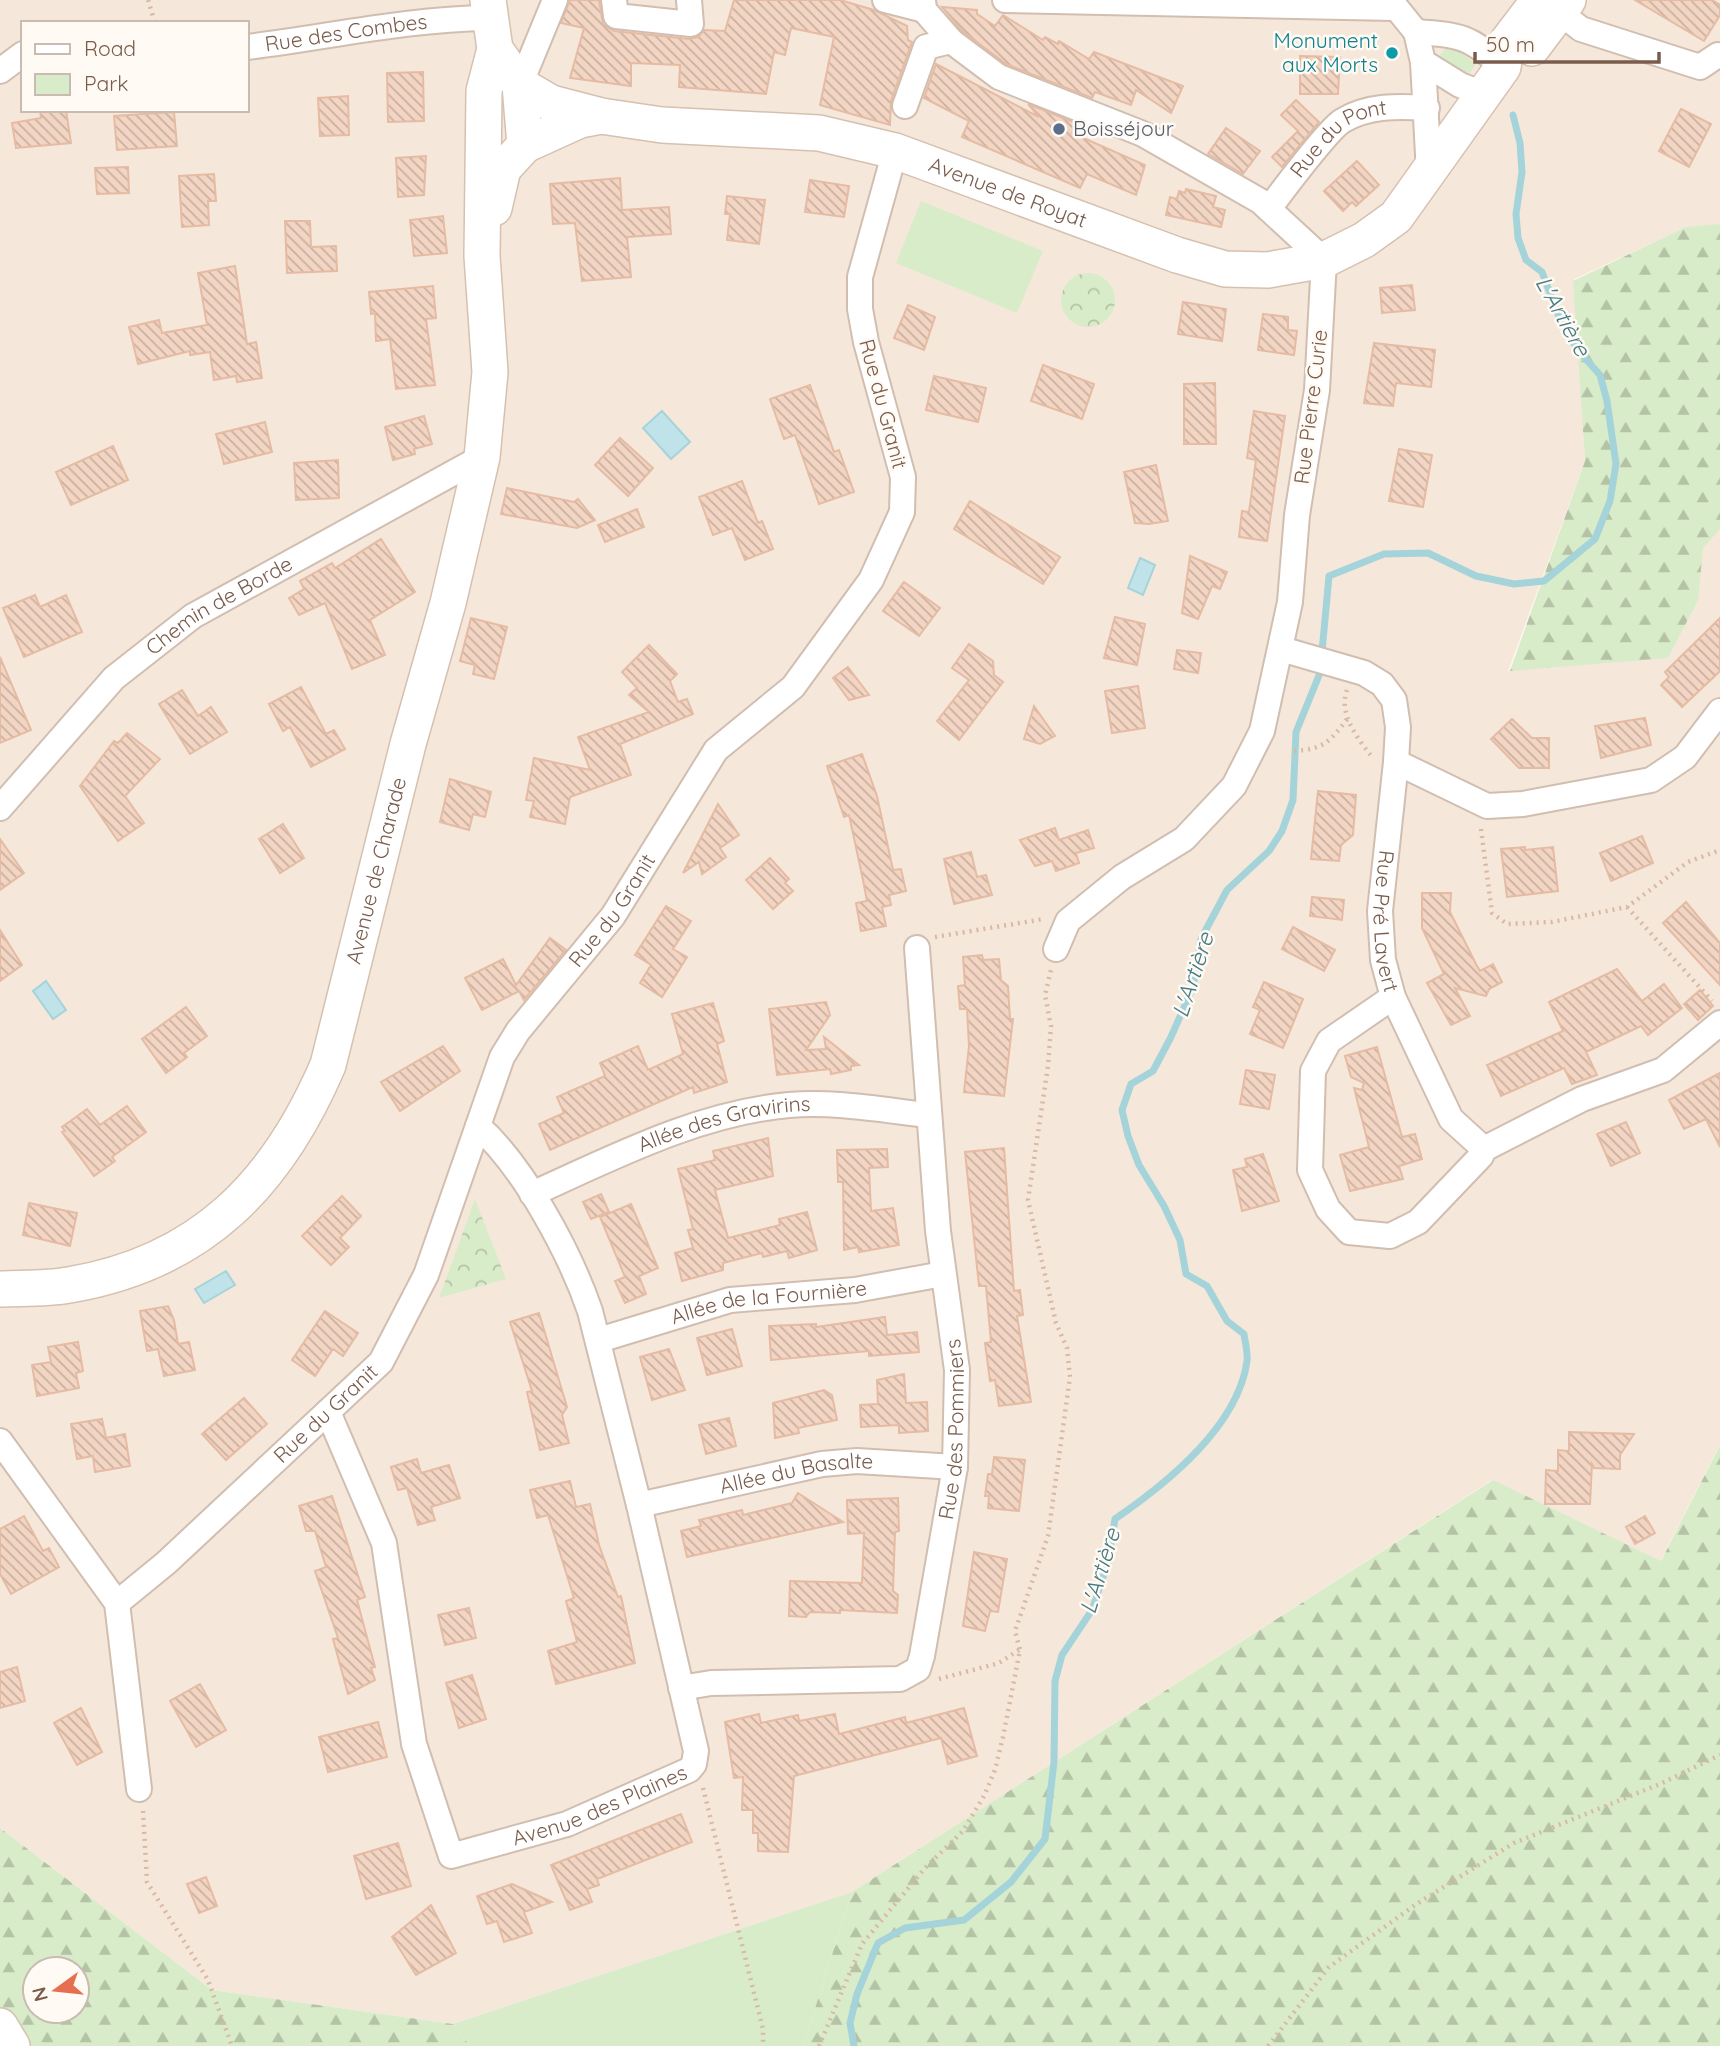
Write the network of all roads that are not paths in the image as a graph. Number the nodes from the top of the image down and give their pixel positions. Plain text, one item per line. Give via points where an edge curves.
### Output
1 (555, 0) edge
2 (614, 0) edge
3 (689, 0) edge
4 (885, 0) edge
5 (1005, 0) edge
6 (1392, 4) edge
7 (1555, 4) edge
8 (923, 5) edge
9 (490, 22) edge
10 (1416, 32) junction
11 (951, 41) junction
12 (0, 46) edge
13 (248, 47) edge
14 (21, 51) edge
15 (21, 54) edge
16 (1718, 55) dead end
17 (1423, 62) junction
18 (0, 71) edge
19 (1494, 80) junction
20 (520, 85) junction
21 (905, 106) dead end
22 (1427, 108) junction
23 (601, 116) junction
24 (525, 145) junction
25 (895, 151) junction
26 (1429, 175) junction
27 (1269, 209) junction
28 (482, 256) junction
29 (1324, 260) junction
30 (482, 457) junction
31 (1281, 649) junction
32 (1720, 711) edge
33 (1396, 762) junction
34 (0, 808) edge
35 (918, 948) road end
36 (1056, 949) road end
37 (1393, 997) junction
38 (1720, 1023) edge
39 (928, 1115) junction
40 (478, 1126) junction
41 (1484, 1149) junction
42 (533, 1194) junction
43 (943, 1274) junction
44 (0, 1289) edge
45 (599, 1340) junction
46 (328, 1412) junction
47 (0, 1441) edge
48 (955, 1467) junction
49 (639, 1505) junction
50 (117, 1603) junction
51 (681, 1688) junction
52 (139, 1789) road end
53 (0, 2026) edge
54 (12, 2046) edge

1 - 20 street
2 - 3 street via 616,16 691,24
4 - 8 street
5 - 6 street
6 - 10 street
7 - 16 street via 1581,29 1700,67
7 - 19 street, Avenue de Royat via 1525,56
8 - 11 street
9 - 13 street, Rue des Combes via 439,19
9 - 20 street, Avenue de Royat
9 - 28 street, Avenue de Charade via 484,90
10 - 17 street
10 - 19 street via 1459,35 1484,49
11 - 21 street via 926,47
11 - 27 street via 999,77 1143,134
12 - 14 street
15 - 18 street
17 - 19 street via 1460,85
17 - 22 street
19 - 26 street, Avenue de Royat
20 - 23 street, Avenue de Royat via 551,103
20 - 24 street
22 - 26 street
22 - 27 street, Rue du Pont via 1367,110 1341,121
23 - 24 street, Avenue de Charade via 580,120
23 - 25 street, Avenue de Royat via 662,125 819,133
24 - 28 street, Avenue de Charade via 503,169
25 - 29 street, Avenue de Royat via 1225,269 1268,270
25 - 40 street, Rue du Granit via 860,277 860,309 903,477 902,512 871,580 793,687 716,750 613,916 518,1031 502,1057
26 - 29 street, Avenue de Royat via 1396,217
27 - 29 street
28 - 30 street, Avenue de Charade via 489,372
29 - 31 street, Rue Pierre Curie via 1317,390
30 - 34 street, Chemin de Borde via 193,616 114,678
30 - 44 street, Avenue de Charade via 335,1041 307,1115 277,1162 243,1200 188,1244 131,1269 69,1285
31 - 33 street, Rue Pré Lavert via 1364,673 1382,684 1394,700
31 - 36 street, Rue Pierre Curie via 1262,731 1234,786 1184,839 1122,877 1068,921
32 - 33 street via 1685,757 1651,780 1523,804 1487,806
33 - 37 street, Rue Pré Lavert via 1380,911
35 - 39 street, Rue des Pommiers
37 - 41 street, Rue Pré Lavert via 1451,1119
37 - 41 street via 1329,1041 1313,1071 1310,1170 1328,1209 1349,1232 1390,1236 1418,1222
38 - 41 street via 1663,1070 1582,1099
39 - 42 street, Allée des Gravirins via 823,1105 762,1108 665,1136
39 - 43 street, Rue des Pommiers
40 - 42 street, Avenue des Plaines via 494,1140
40 - 46 street, Rue du Granit via 426,1275 381,1362
42 - 45 street, Avenue des Plaines via 582,1286
43 - 45 street, Allée de la Fournière via 855,1290 730,1300
43 - 48 street, Rue des Pommiers via 957,1370
45 - 49 street, Avenue des Plaines
46 - 50 street, Rue du Granit
46 - 51 street, Avenue des Plaines via 384,1543 414,1744 451,1856 567,1824 689,1770 696,1751
47 - 50 street
48 - 49 street, Allée du Basalte via 857,1461 822,1464
48 - 51 street, Rue des Pommiers via 918,1669 900,1679 711,1683
49 - 51 street, Avenue des Plaines
50 - 52 street
53 - 54 street

